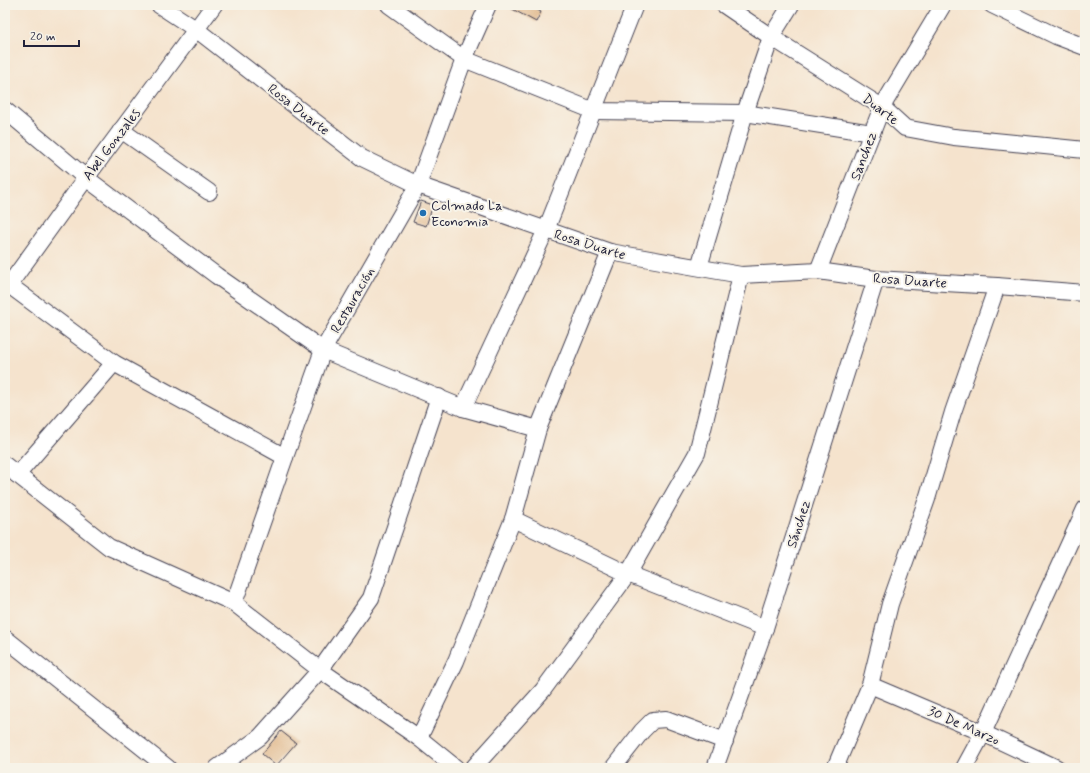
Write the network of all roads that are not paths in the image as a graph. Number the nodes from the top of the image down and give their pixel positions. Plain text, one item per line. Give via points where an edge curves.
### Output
1 (159, 5) edge
2 (214, 5) edge
3 (389, 5) edge
4 (488, 5) edge
5 (635, 5) edge
6 (724, 5) edge
7 (791, 5) edge
8 (944, 5) edge
9 (992, 5) edge
10 (197, 30) junction
11 (771, 37) junction
12 (1085, 47) edge
13 (464, 59) junction
14 (882, 107) junction
15 (5, 110) edge
16 (594, 111) junction
17 (745, 113) junction
18 (121, 130) junction
19 (872, 133) junction
20 (1085, 150) edge
21 (86, 178) junction
22 (418, 185) junction
23 (208, 192) dead end
24 (546, 230) junction
25 (610, 252) junction
26 (699, 267) junction
27 (818, 271) junction
28 (742, 275) junction
29 (876, 279) junction
30 (7, 284) edge
31 (997, 286) junction
32 (1085, 293) edge
33 (324, 350) junction
34 (114, 363) junction
35 (439, 397) junction
36 (462, 408) junction
37 (538, 429) junction
38 (285, 457) junction
39 (5, 465) edge
40 (18, 475) junction
41 (1085, 509) edge
42 (513, 519) junction
43 (628, 574) junction
44 (234, 603) junction
45 (766, 628) junction
46 (5, 638) edge
47 (320, 670) junction
48 (870, 685) junction
49 (983, 733) junction
50 (419, 738) junction
51 (725, 741) junction
52 (168, 768) edge
53 (217, 768) edge
54 (456, 768) edge
55 (473, 768) edge
56 (613, 768) edge
57 (715, 768) edge
58 (835, 768) edge
59 (964, 768) edge
60 (1057, 768) edge

1 - 10 street, Rosa Duarte
2 - 10 street, Abel Gonzales
3 - 13 street
4 - 13 street, Restauración
5 - 16 street
6 - 11 street, Duarte
7 - 11 street
8 - 14 street, Sanchez
9 - 12 street
10 - 18 street, Abel Gonzales
10 - 22 street, Rosa Duarte via 362,158
11 - 14 street, Duarte
11 - 17 street
13 - 16 street
13 - 22 street, Restauración
14 - 19 street, Sanchez
14 - 20 street, Duarte via 905,128 954,137
15 - 21 street
16 - 17 street
16 - 24 street
17 - 19 street
17 - 26 street
18 - 21 street, Abel Gonzales
18 - 23 street
19 - 27 street, Sanchez
21 - 30 street, Abel Gonzales
21 - 33 street via 216,276
22 - 24 street, Rosa Duarte
22 - 33 street, Restauración
24 - 25 street, Rosa Duarte
24 - 36 street
25 - 26 street, Rosa Duarte
25 - 37 street
26 - 28 street, Rosa Duarte
27 - 28 street, Rosa Duarte
27 - 29 street, Rosa Duarte
28 - 43 street via 696,453
29 - 31 street, Rosa Duarte
29 - 45 street, Sánchez
30 - 34 street
31 - 32 street, Rosa Duarte
31 - 48 street via 890,604
33 - 35 street
33 - 38 street, Restauración
34 - 38 street
34 - 40 street
35 - 36 street
35 - 47 street via 371,598
36 - 37 street
37 - 42 street
38 - 44 street, Restauración
39 - 40 street
40 - 44 street via 109,547
41 - 49 street
42 - 43 street
42 - 50 street via 456,661
43 - 45 street
43 - 55 street via 543,690
44 - 47 street
45 - 51 street, Sánchez
46 - 52 street
47 - 50 street
47 - 53 street via 260,737
48 - 49 street, 30 De Marzo
48 - 58 street
49 - 59 street
49 - 60 street, 30 De Marzo
50 - 54 street
51 - 56 street via 666,719 654,720
51 - 57 street, Sánchez

